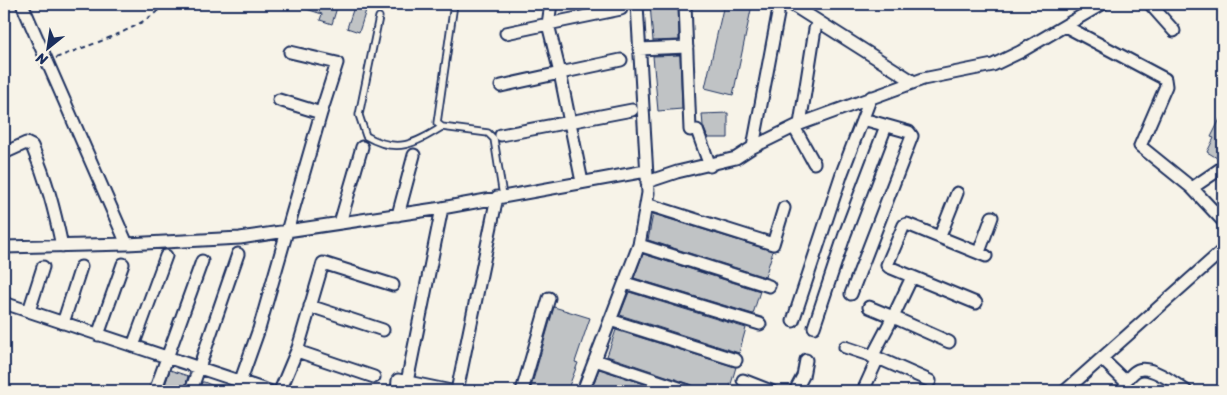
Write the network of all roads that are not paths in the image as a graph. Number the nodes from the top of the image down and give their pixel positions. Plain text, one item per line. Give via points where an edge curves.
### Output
1 (22, 4) edge
2 (454, 4) edge
3 (551, 4) edge
4 (638, 4) edge
5 (685, 4) edge
6 (792, 4) edge
7 (1102, 4) edge
8 (1150, 4) edge
9 (621, 8) dead end
10 (778, 14) dead end
11 (379, 17) dead end
12 (548, 24) junction
13 (1065, 26) junction
14 (815, 29) dead end
15 (1174, 31) dead end
16 (506, 33) dead end
17 (687, 47) junction
18 (639, 49) junction
19 (290, 52) dead end
20 (622, 60) dead end
21 (560, 73) junction
22 (914, 82) junction
23 (502, 86) dead end
24 (871, 97) junction
25 (278, 100) dead end
26 (632, 110) dead end
27 (321, 113) junction
28 (863, 120) junction
29 (570, 122) junction
30 (797, 125) junction
31 (886, 126) junction
32 (442, 127) junction
33 (501, 135) dead end
34 (362, 147) dead end
35 (753, 147) junction
36 (4, 153) edge
37 (414, 155) dead end
38 (814, 163) dead end
39 (710, 166) junction
40 (1223, 167) edge
41 (647, 177) junction
42 (582, 182) junction
43 (1192, 188) junction
44 (957, 193) dead end
45 (500, 197) junction
46 (646, 204) junction
47 (442, 208) junction
48 (784, 208) dead end
49 (398, 215) junction
50 (992, 217) dead end
51 (1223, 222) edge
52 (340, 223) junction
53 (288, 231) junction
54 (940, 236) junction
55 (127, 244) junction
56 (639, 245) junction
57 (62, 246) junction
58 (4, 247) edge
59 (1223, 250) edge
60 (238, 254) dead end
61 (166, 256) dead end
62 (202, 261) dead end
63 (123, 264) dead end
64 (81, 266) dead end
65 (43, 267) dead end
66 (912, 277) junction
67 (625, 283) junction
68 (393, 285) dead end
69 (769, 286) dead end
70 (850, 294) dead end
71 (549, 298) dead end
72 (4, 303) edge
73 (976, 303) dead end
74 (310, 306) junction
75 (869, 307) dead end
76 (28, 311) junction
77 (893, 317) junction
78 (610, 320) junction
79 (794, 321) dead end
80 (63, 323) junction
81 (760, 324) dead end
82 (814, 327) dead end
83 (383, 330) dead end
84 (98, 335) junction
85 (949, 342) dead end
86 (133, 346) junction
87 (845, 347) dead end
88 (297, 351) junction
89 (166, 357) junction
90 (875, 358) junction
91 (1102, 359) junction
92 (595, 360) junction
93 (736, 360) dead end
94 (806, 360) dead end
95 (199, 368) junction
96 (374, 377) dead end
97 (743, 380) dead end
98 (930, 381) dead end
99 (407, 382) junction
100 (239, 387) edge
101 (155, 391) edge
102 (192, 391) edge
103 (269, 391) edge
104 (280, 391) edge
105 (397, 391) edge
106 (451, 391) edge
107 (457, 391) edge
108 (522, 391) edge
109 (583, 391) edge
110 (688, 391) edge
111 (772, 391) edge
112 (795, 391) edge
113 (863, 391) edge
114 (1065, 391) edge
115 (1186, 391) edge

1 - 55 street
2 - 32 lane via 437,116
3 - 12 street
4 - 18 street
5 - 17 street
6 - 22 street
7 - 13 street
8 - 15 street
9 - 12 street
10 - 35 street
11 - 32 lane via 359,115 366,136 378,144 408,146
12 - 16 street
12 - 21 street
13 - 22 street via 993,65
13 - 43 street via 1165,79 1166,86 1140,146
14 - 30 street
17 - 18 street
17 - 39 street via 693,130
18 - 41 street
19 - 27 street via 337,63
20 - 21 street
21 - 23 street
21 - 29 street
22 - 24 street
24 - 28 street
24 - 30 street
25 - 27 street
26 - 29 street
27 - 53 street
28 - 31 street
28 - 79 street via 842,173
29 - 33 street
29 - 42 street
30 - 35 street
30 - 38 street
31 - 70 street via 909,132 912,136
31 - 82 street
32 - 45 lane via 491,135
34 - 52 street
35 - 39 street via 736,158
36 - 57 street via 26,143 32,146 52,197
37 - 49 street
39 - 41 street
40 - 43 street
41 - 42 street
41 - 46 street
42 - 45 street
43 - 51 street
44 - 54 street
45 - 47 street
45 - 107 street
46 - 48 street via 773,244
46 - 56 street
47 - 49 street
47 - 99 street
49 - 52 street
50 - 54 street via 982,254
52 - 53 street
53 - 55 street via 240,238
53 - 100 street
54 - 66 street via 904,225 887,264
55 - 57 street
56 - 67 street
56 - 69 street
57 - 58 street
59 - 91 street
60 - 95 street
61 - 86 street
62 - 89 street
63 - 84 street
64 - 80 street
65 - 76 street
66 - 73 street
66 - 77 street
67 - 78 street
67 - 81 street
68 - 74 street via 323,262
71 - 108 street
72 - 76 street
74 - 83 street
74 - 88 street
75 - 77 street
76 - 80 street
77 - 85 street
77 - 90 street
78 - 92 street
78 - 93 street
80 - 84 street
84 - 86 street
86 - 89 street
87 - 90 street
88 - 96 street
88 - 104 street
89 - 95 street
89 - 101 street
90 - 98 street
90 - 113 street
91 - 114 street
91 - 115 street via 1125,381 1137,370 1145,369
92 - 109 street
92 - 110 street
94 - 112 street via 803,376
95 - 100 street
95 - 102 street
97 - 111 street
99 - 105 street via 398,380
99 - 106 street
100 - 103 street

